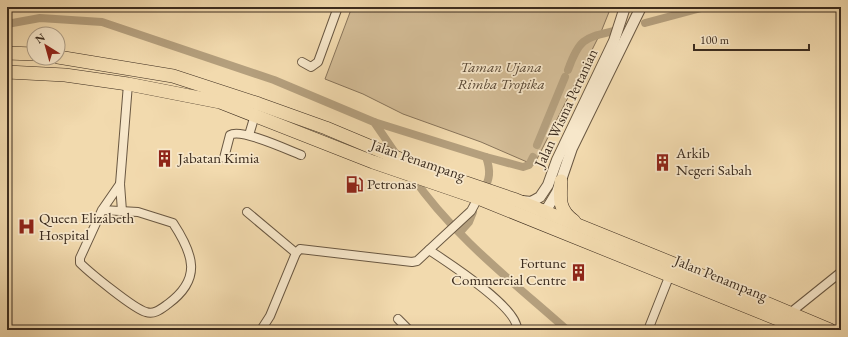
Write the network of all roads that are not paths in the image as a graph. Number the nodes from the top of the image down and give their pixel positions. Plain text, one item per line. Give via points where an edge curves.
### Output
1 (338, 7) edge
2 (625, 7) edge
3 (641, 7) edge
4 (7, 53) edge
5 (26, 54) edge
6 (66, 58) edge
7 (302, 62) dead end
8 (117, 66) junction
9 (7, 72) edge
10 (128, 84) junction
11 (255, 115) junction
12 (249, 135) junction
13 (302, 154) dead end
14 (224, 158) dead end
15 (561, 181) junction
16 (120, 184) junction
17 (548, 185) junction
18 (477, 192) junction
19 (553, 199) junction
20 (512, 200) junction
21 (102, 210) junction
22 (122, 211) junction
23 (543, 211) junction
24 (247, 212) dead end
25 (523, 216) junction
26 (582, 227) junction
27 (429, 250) junction
28 (296, 253) junction
29 (672, 269) junction
30 (841, 272) edge
31 (759, 310) junction
32 (790, 313) junction
33 (398, 319) dead end
34 (801, 328) edge
35 (261, 330) edge
36 (409, 330) edge
37 (517, 330) edge
38 (648, 330) edge
39 (830, 330) edge

1 - 7 street via 318,62 311,67
2 - 17 street, Jalan Wisma Pertanian via 614,41 557,160
3 - 15 street, Jalan Wisma Pertanian via 572,148
4 - 5 main road
6 - 8 main road, Jalan Penampang
8 - 10 main road
8 - 18 main road, Jalan Penampang via 173,76 304,120
9 - 10 main road, Jalan Penampang via 65,75
10 - 11 main road, Jalan Penampang via 220,102
10 - 16 street
11 - 12 street
11 - 18 main road, Jalan Penampang via 393,169
12 - 13 street
12 - 14 street via 232,134
15 - 19 street, Jalan Wisma Pertanian
15 - 26 main road via 562,210
16 - 21 street
16 - 22 street
17 - 19 street via 543,199 548,202
17 - 20 street, Jalan Wisma Pertanian via 540,197 531,202
18 - 20 main road, Jalan Penampang
18 - 25 main road, Jalan Penampang
18 - 27 street via 471,211
19 - 23 street, Jalan Wisma Pertanian
20 - 23 main road, Jalan Penampang
21 - 22 street
21 - 22 street via 80,263 141,310 158,312 188,285 192,269 187,246 173,223 138,212
23 - 25 main road
23 - 26 main road, Jalan Penampang
24 - 28 street
25 - 29 main road, Jalan Penampang
26 - 29 main road, Jalan Penampang
27 - 28 street via 417,261 412,262 307,249
27 - 37 street via 468,276 502,306 514,319
28 - 35 street via 270,316
29 - 31 main road, Jalan Penampang
29 - 32 main road, Jalan Penampang
29 - 38 street
30 - 32 street
31 - 32 main road
31 - 34 main road, Jalan Penampang
32 - 34 main road
32 - 39 main road, Jalan Penampang
33 - 36 street

